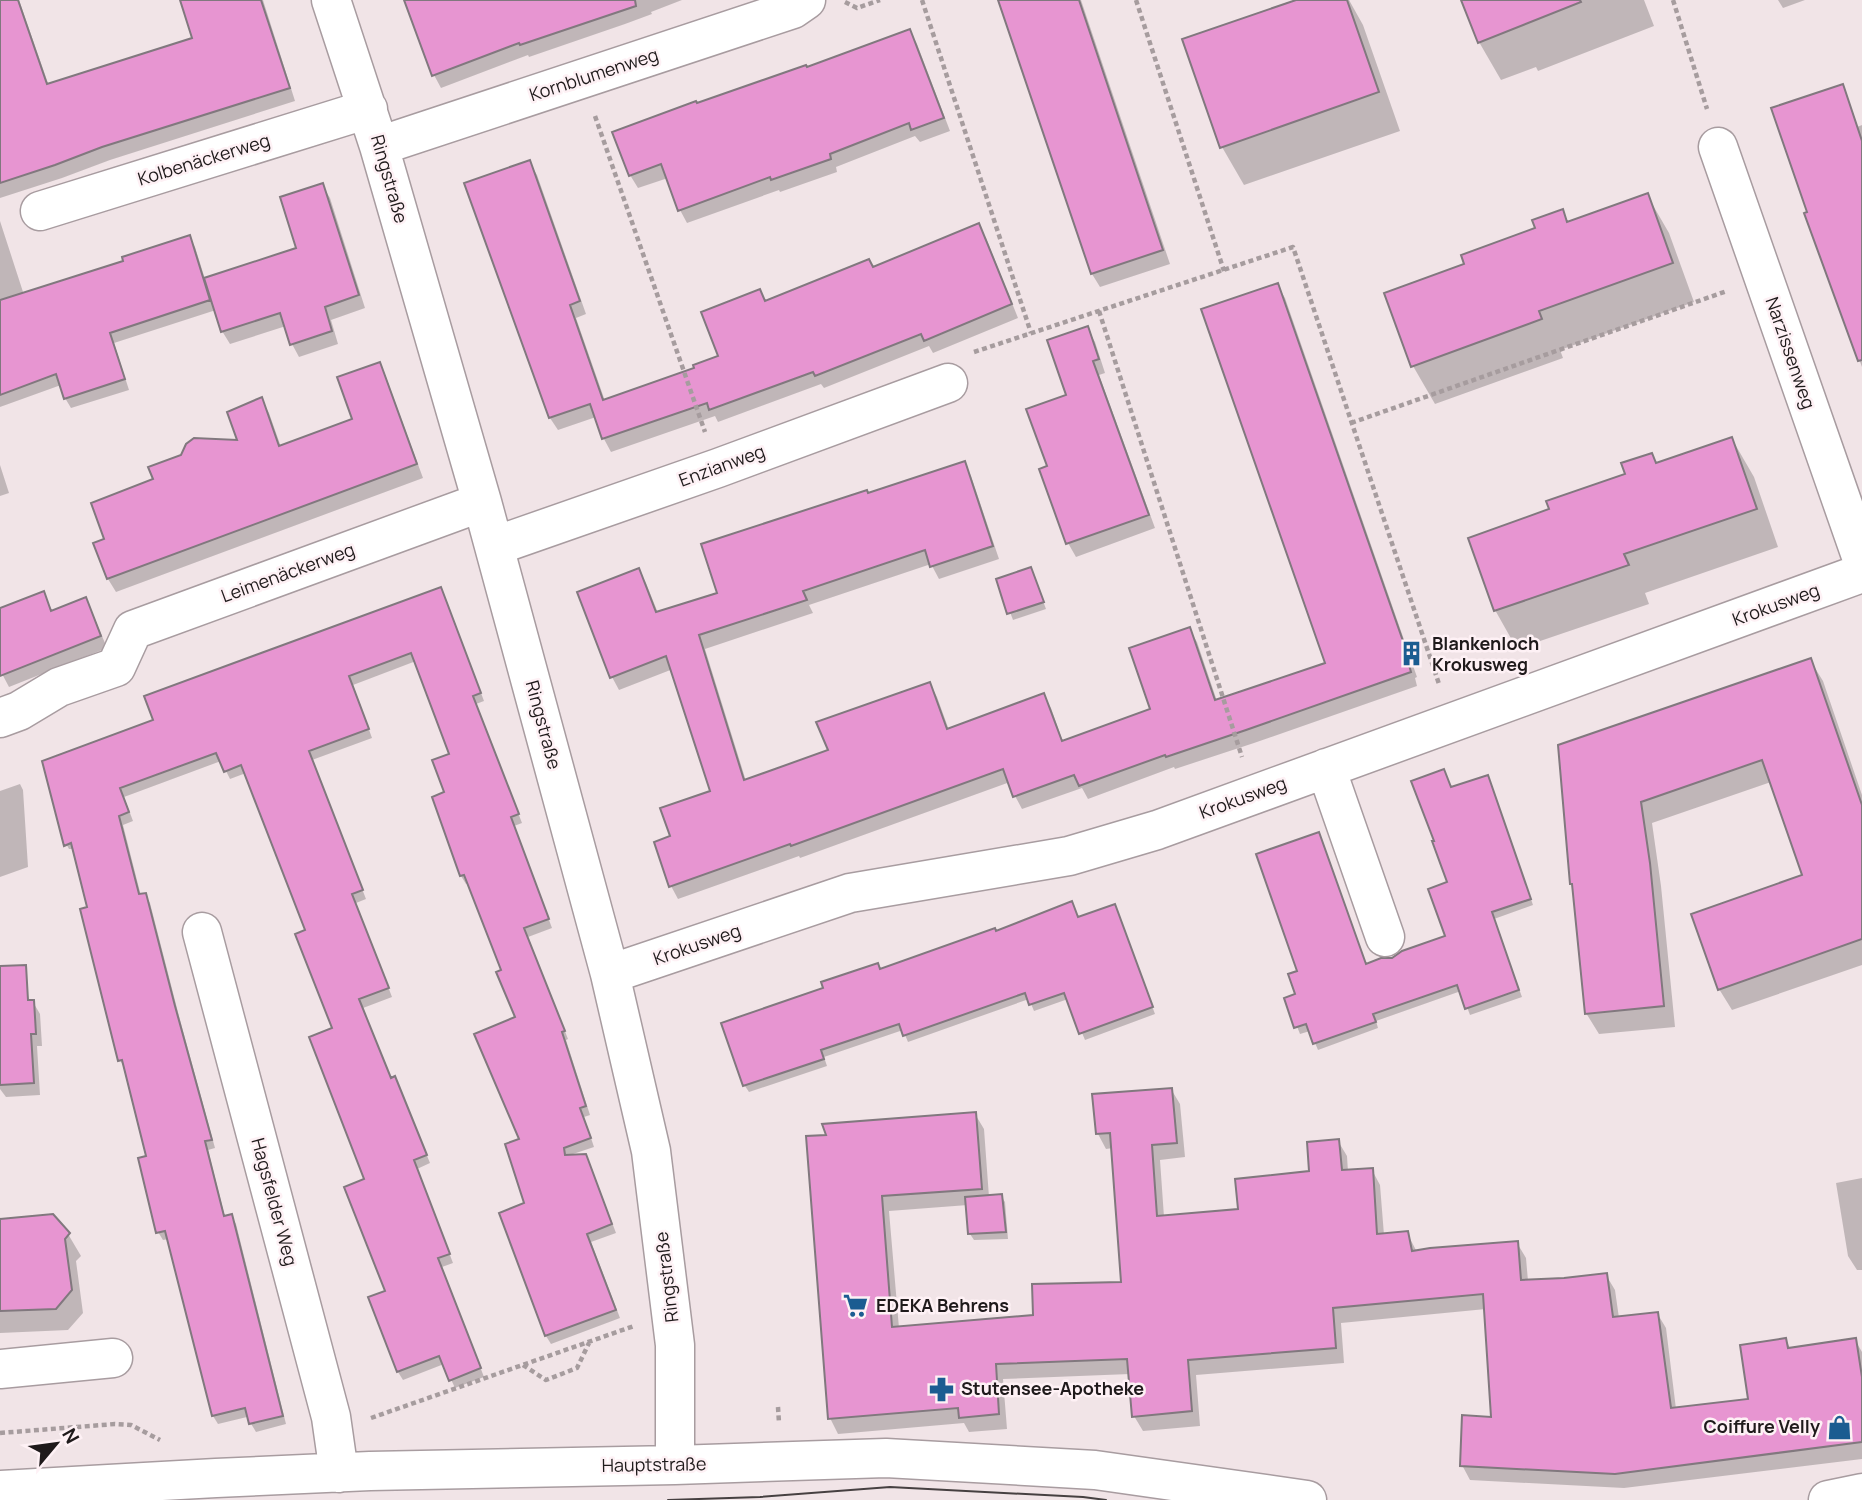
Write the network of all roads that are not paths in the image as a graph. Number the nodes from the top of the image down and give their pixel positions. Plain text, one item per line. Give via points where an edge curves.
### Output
1 (331, 0) edge
2 (806, 0) edge
3 (368, 109) junction
4 (379, 146) junction
5 (1718, 147) road end
6 (40, 211) dead end
7 (948, 383) road end
8 (482, 502) junction
9 (495, 546) junction
10 (1862, 559) edge
11 (1862, 573) edge
12 (0, 718) edge
13 (1326, 768) junction
14 (202, 932) dead end
15 (1385, 937) dead end
16 (610, 974) junction
17 (113, 1358) dead end
18 (0, 1369) edge
19 (675, 1465) junction
20 (361, 1481) edge
21 (0, 1490) edge
22 (1862, 1493) edge
23 (1307, 1500) edge
24 (1828, 1500) edge

1 - 3 street, Ringstraße
2 - 4 street, Kornblumenweg via 793,9
3 - 4 street, Ringstraße
3 - 6 street, Kolbenäckerweg
4 - 8 street, Ringstraße
5 - 10 street, Narzissenweg
7 - 9 street, Enzianweg
8 - 9 street, Ringstraße
8 - 12 street, Leimenäckerweg via 133,630 116,667 59,687
9 - 16 street, Ringstraße
11 - 13 street, Krokusweg
13 - 15 street
13 - 16 street, Krokusweg via 1157,831 1069,856 849,893
14 - 20 street, Hagsfelder Weg via 331,1417
16 - 19 street, Ringstraße via 651,1152 675,1345
17 - 18 street
19 - 20 street, Hauptstraße
19 - 23 street, Hauptstraße via 886,1458 977,1462 1095,1470
20 - 21 street, Hauptstraße via 216,1478
22 - 24 street

